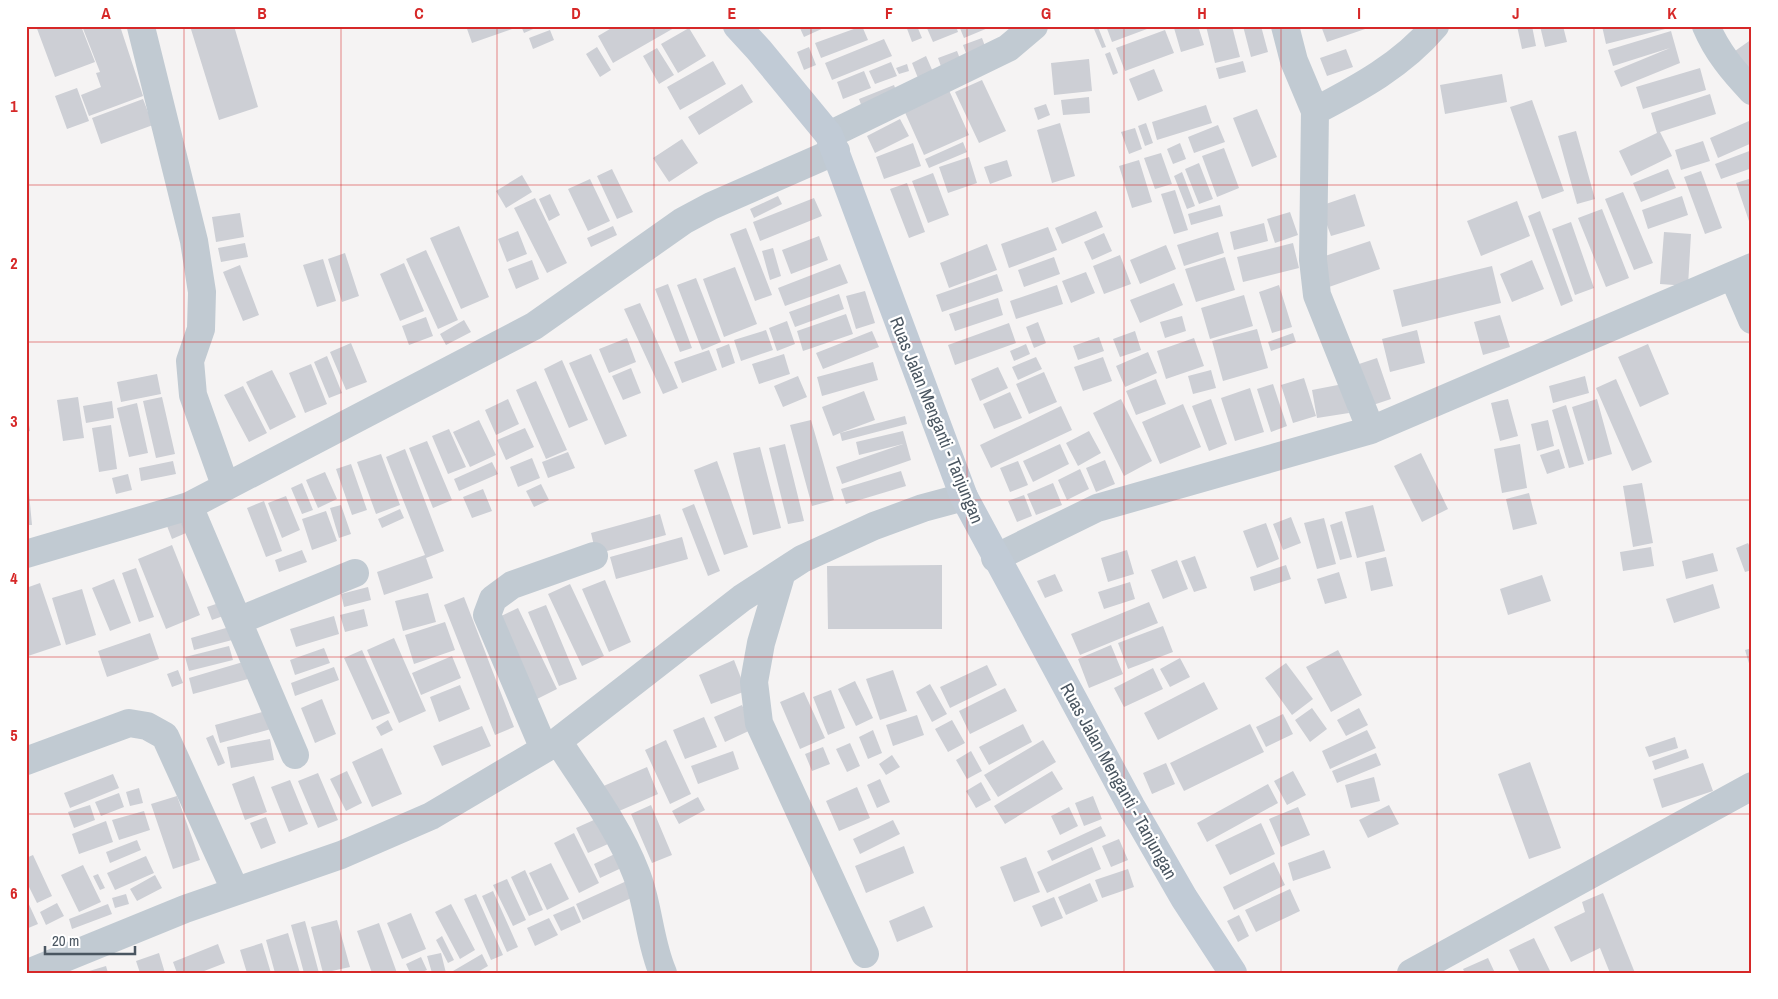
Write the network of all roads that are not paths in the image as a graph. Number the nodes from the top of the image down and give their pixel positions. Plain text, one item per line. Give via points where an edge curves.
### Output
1 (737, 26) edge
2 (1034, 26) edge
3 (1285, 26) edge
4 (1435, 26) edge
5 (1706, 26) edge
6 (141, 27) edge
7 (1752, 91) edge
8 (1315, 112) junction
9 (833, 143) junction
10 (1742, 271) edge
11 (1752, 320) edge
12 (1371, 430) junction
13 (225, 485) junction
14 (964, 497) junction
15 (189, 506) junction
16 (26, 554) edge
17 (594, 556) dead end
18 (996, 558) junction
19 (782, 572) junction
20 (355, 573) dead end
21 (238, 621) junction
22 (551, 745) junction
23 (295, 755) dead end
24 (26, 761) edge
25 (1752, 786) edge
26 (236, 890) junction
27 (865, 954) dead end
28 (59, 966) edge
29 (28, 973) edge
30 (663, 973) edge
31 (1233, 973) edge
32 (1411, 973) edge

1 - 9 main road, Ruas Jalan Menganti - Tanjungan
2 - 9 street via 1008,48
3 - 8 street via 1294,60
4 - 8 street via 1378,77
5 - 7 street via 1731,70
6 - 13 street via 194,241 202,292 201,329 190,361 192,395
8 - 12 street via 1313,260 1317,295
9 - 13 street via 683,222 534,326
9 - 14 main road, Ruas Jalan Menganti - Tanjungan
10 - 11 street
10 - 12 street
12 - 18 street via 1097,508
13 - 15 street
14 - 18 main road, Ruas Jalan Menganti - Tanjungan
14 - 19 street via 874,526 802,559
15 - 16 street
15 - 21 street
17 - 22 street via 512,585 493,599 487,615
18 - 31 main road, Ruas Jalan Menganti - Tanjungan via 1131,806 1184,898
19 - 22 street via 742,598
19 - 27 street via 761,643 754,682 759,723
20 - 21 street
21 - 23 street
22 - 26 street via 431,816 341,855
22 - 30 street via 628,854 642,890 650,932
24 - 26 street via 129,723 147,726 165,736
25 - 32 street
26 - 28 street
28 - 29 street

